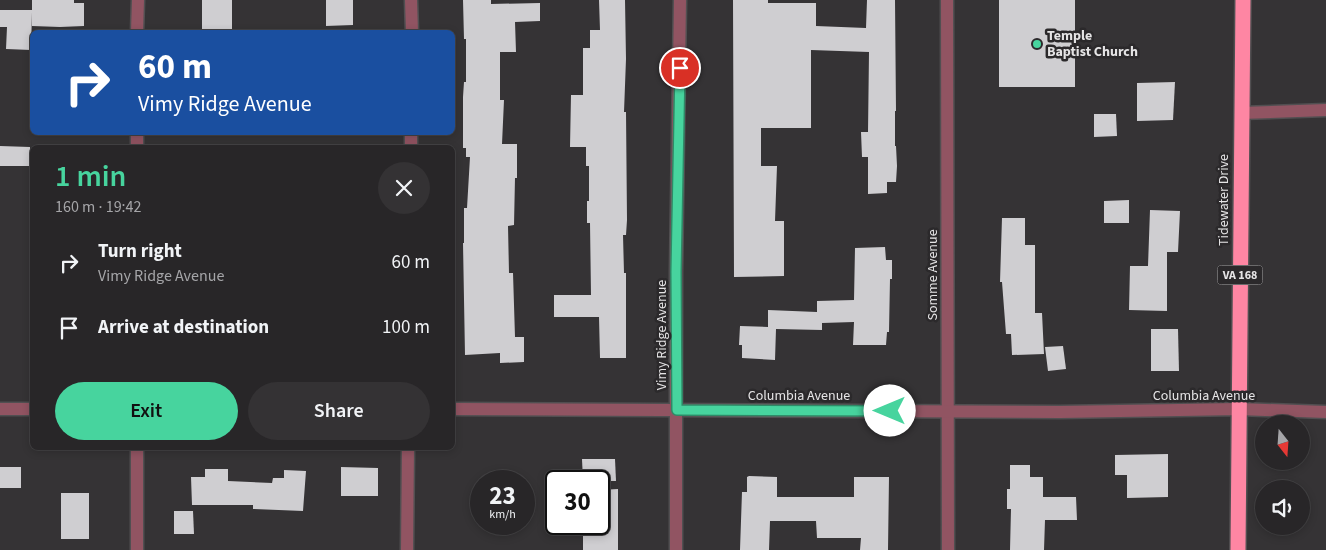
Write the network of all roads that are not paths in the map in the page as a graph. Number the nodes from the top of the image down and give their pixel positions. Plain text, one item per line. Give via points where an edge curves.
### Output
1 (138, 0) edge
2 (411, 0) edge
3 (680, 0) edge
4 (947, 0) edge
5 (1243, 0) edge
6 (137, 30) edge
7 (412, 30) edge
8 (1326, 110) edge
9 (1241, 113) junction
10 (0, 409) edge
11 (30, 409) edge
12 (455, 409) edge
13 (1239, 409) junction
14 (677, 410) junction
15 (948, 412) junction
16 (1326, 412) edge
17 (137, 450) edge
18 (408, 450) edge
19 (137, 550) edge
20 (407, 550) edge
21 (676, 550) edge
22 (948, 550) edge
23 (1238, 550) edge

1 - 6 street
2 - 7 street
3 - 14 street, Vimy Ridge Avenue
4 - 15 street, Somme Avenue
5 - 9 highway, Tidewater Drive / VA 168
8 - 9 street
9 - 13 highway, Tidewater Drive / VA 168
10 - 11 street
12 - 14 street, Columbia Avenue
13 - 15 street, Columbia Avenue
13 - 16 street, Columbia Avenue
13 - 23 highway, Tidewater Drive / VA 168
14 - 15 street, Columbia Avenue
14 - 21 street, Vimy Ridge Avenue
15 - 22 street, Somme Avenue
17 - 19 street
18 - 20 street

